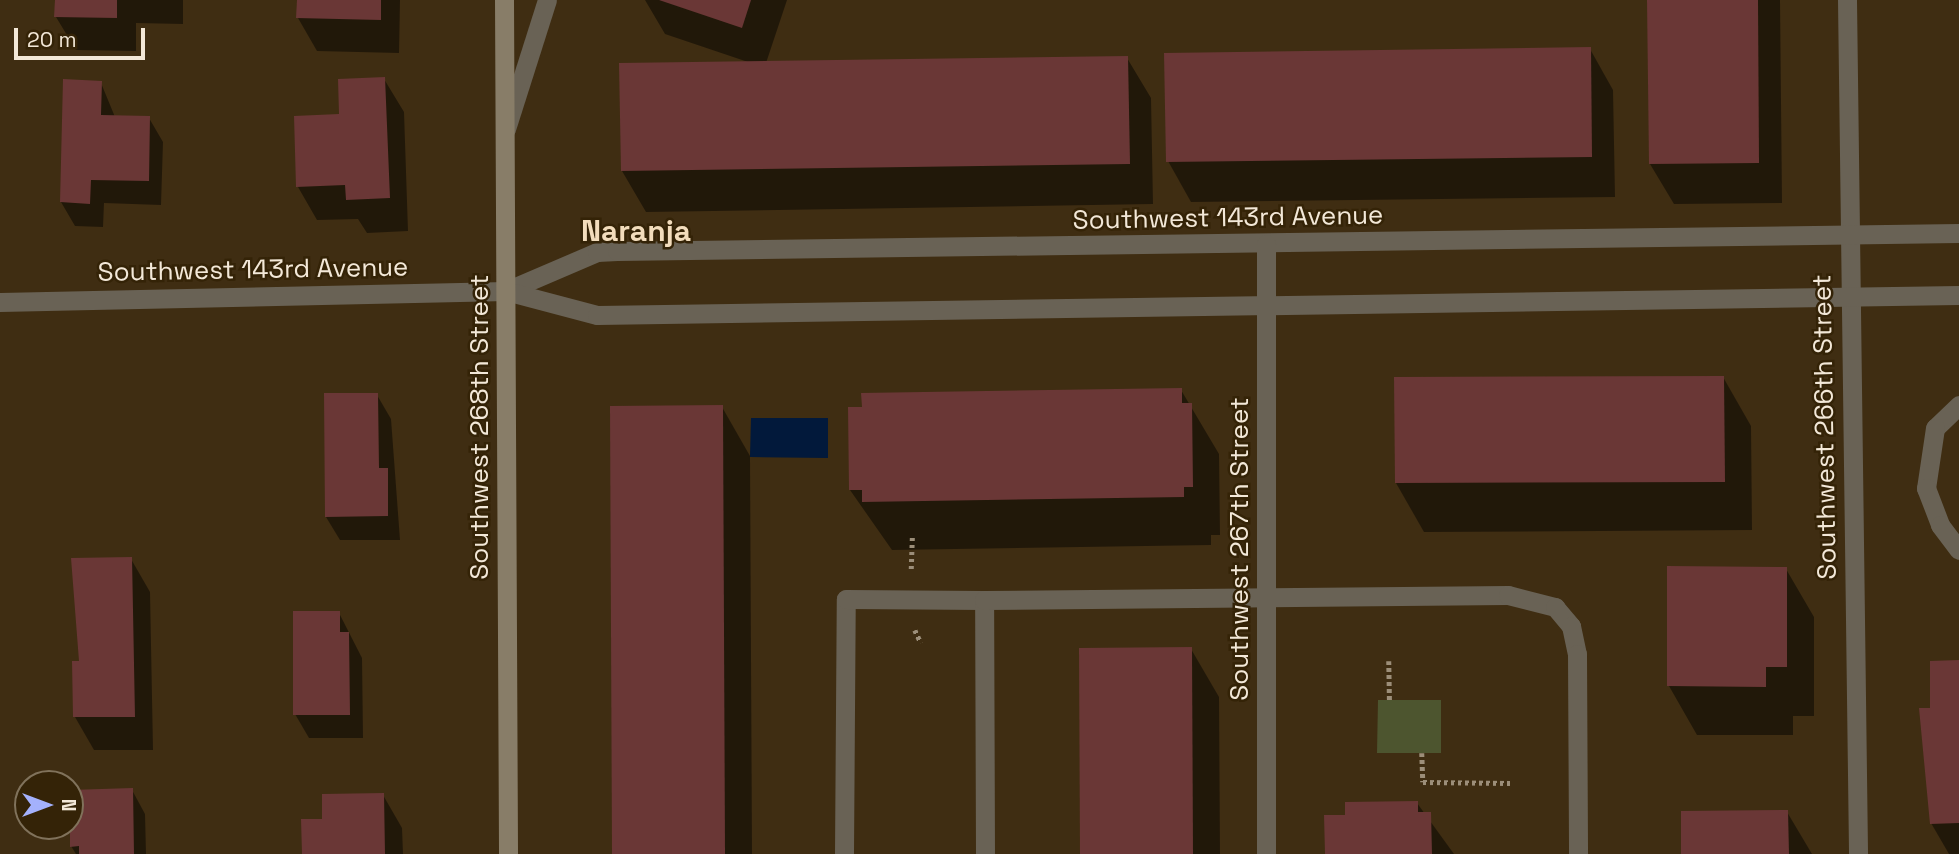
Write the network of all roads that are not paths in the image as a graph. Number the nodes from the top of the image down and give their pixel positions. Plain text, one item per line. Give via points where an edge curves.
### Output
1 (504, 0) edge
2 (547, 0) edge
3 (1847, 0) edge
4 (505, 133) junction
5 (1959, 233) edge
6 (1850, 235) junction
7 (1266, 244) junction
8 (506, 291) junction
9 (1959, 295) edge
10 (1849, 298) junction
11 (0, 302) edge
12 (1266, 305) junction
13 (1959, 405) edge
14 (1959, 550) edge
15 (1266, 597) junction
16 (984, 600) junction
17 (508, 854) edge
18 (844, 854) edge
19 (985, 854) edge
20 (1266, 854) edge
21 (1578, 854) edge
22 (1858, 854) edge

1 - 4 main road, Southwest 268th Street
2 - 4 street
3 - 6 street, Southwest 266th Street
4 - 8 main road, Southwest 268th Street
5 - 6 street, Southwest 143rd Avenue
6 - 7 street, Southwest 143rd Avenue
6 - 10 street, Southwest 266th Street
7 - 8 street, Southwest 143rd Avenue via 597,252
7 - 12 street, Southwest 267th Street
8 - 11 street, Southwest 143rd Avenue
8 - 12 street, Southwest 143rd Avenue via 597,315
8 - 17 main road, Southwest 268th Street
9 - 10 street, Southwest 143rd Avenue
10 - 12 street, Southwest 143rd Avenue
10 - 22 street, Southwest 266th Street
12 - 15 street, Southwest 267th Street
13 - 14 street via 1935,428 1926,488 1940,525
15 - 16 street
15 - 20 street, Southwest 267th Street
15 - 21 street via 1508,595 1555,607 1571,626 1577,654
16 - 18 street via 846,599
16 - 19 street

